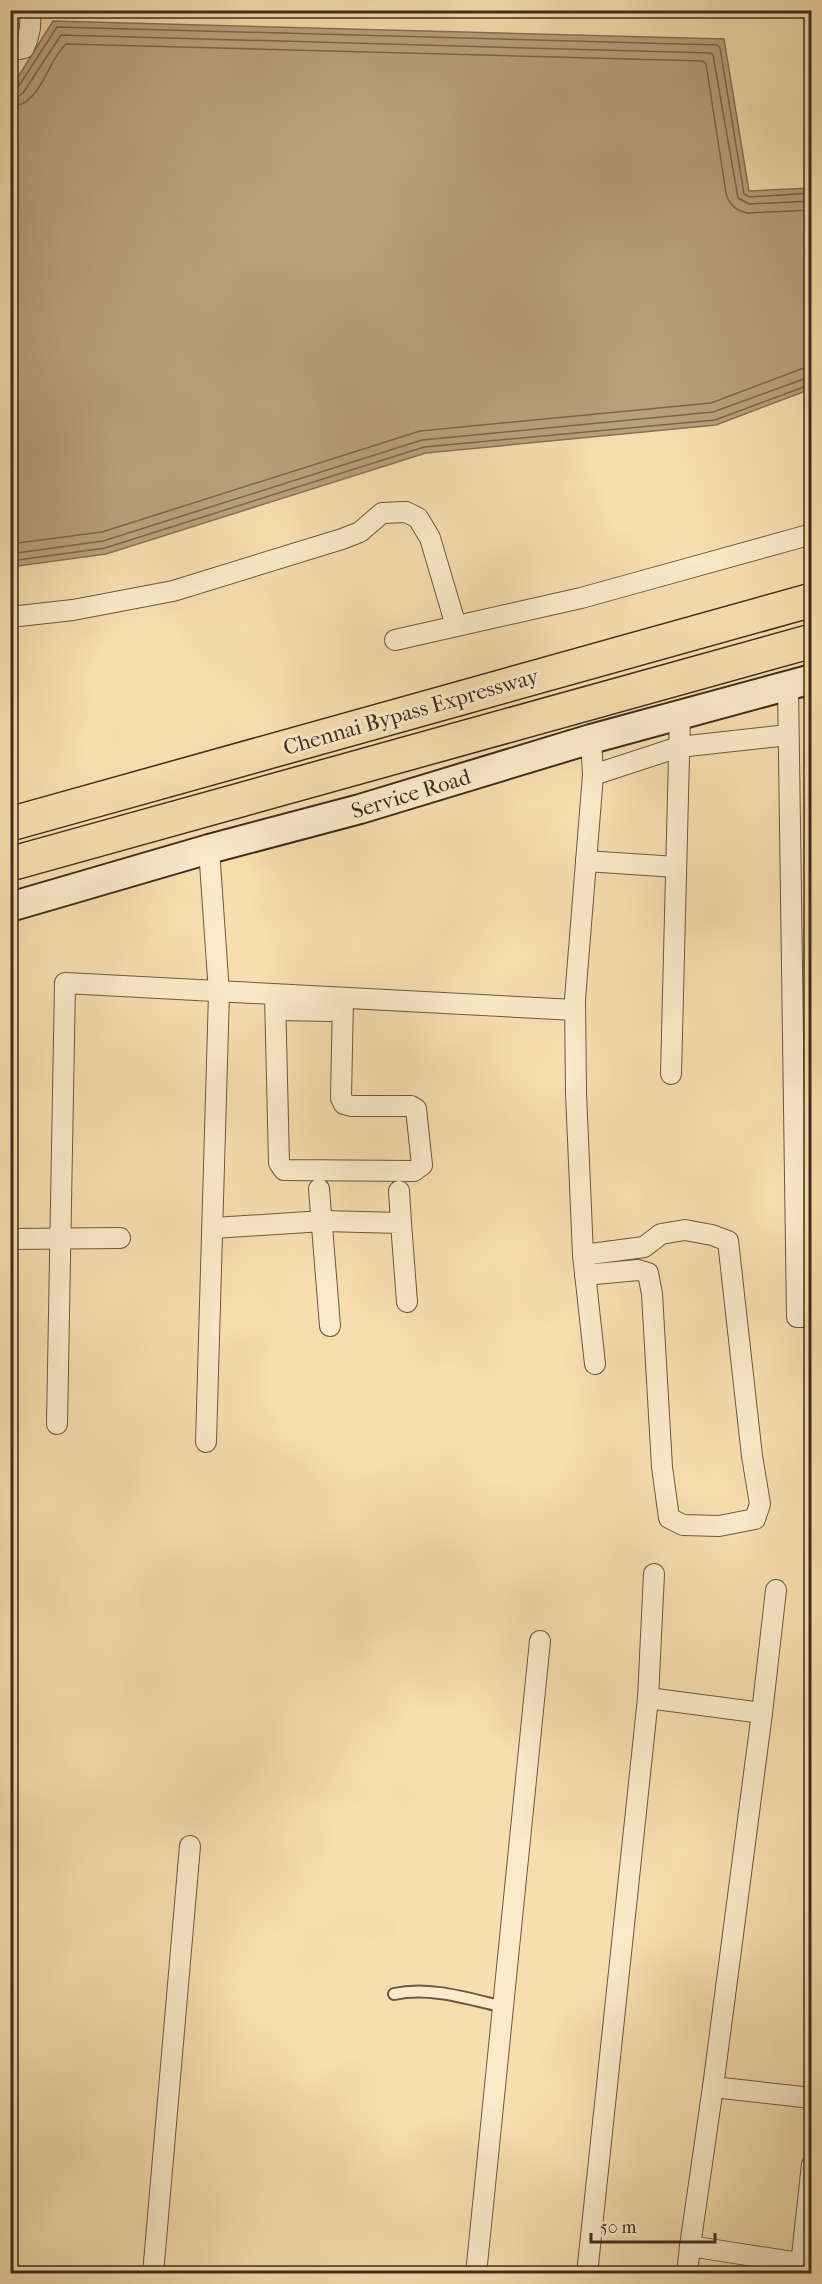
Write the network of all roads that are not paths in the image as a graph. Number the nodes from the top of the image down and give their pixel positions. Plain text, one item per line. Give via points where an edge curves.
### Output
1 (30, 10) edge
2 (10, 51) edge
3 (812, 534) edge
4 (812, 600) edge
5 (10, 617) edge
6 (456, 626) junction
7 (395, 640) dead end
8 (812, 641) edge
9 (800, 682) edge
10 (680, 716) junction
11 (788, 735) junction
12 (591, 739) junction
13 (679, 747) junction
14 (593, 775) junction
15 (10, 824) edge
16 (209, 849) junction
17 (586, 861) junction
18 (10, 864) edge
19 (676, 867) junction
20 (10, 907) edge
21 (219, 993) junction
22 (276, 1003) junction
23 (343, 1005) junction
24 (575, 1010) junction
25 (671, 1074) dead end
26 (319, 1189) dead end
27 (399, 1191) dead end
28 (323, 1221) junction
29 (401, 1223) junction
30 (214, 1228) junction
31 (62, 1238) junction
32 (120, 1238) dead end
33 (10, 1239) edge
34 (583, 1255) junction
35 (585, 1275) junction
36 (407, 1302) dead end
37 (812, 1317) edge
38 (330, 1326) dead end
39 (595, 1364) dead end
40 (57, 1424) dead end
41 (206, 1443) dead end
42 (654, 1574) dead end
43 (776, 1590) dead end
44 (540, 1641) dead end
45 (648, 1698) junction
46 (762, 1713) junction
47 (190, 1846) dead end
48 (394, 1994) dead end
49 (504, 2007) junction
50 (713, 2087) junction
51 (812, 2098) edge
52 (812, 2164) edge
53 (690, 2246) junction
54 (804, 2267) edge
55 (153, 2274) edge
56 (477, 2274) edge
57 (587, 2274) edge
58 (687, 2274) edge

1 - 2 street via 31,29 24,48
3 - 6 street via 581,597
4 - 15 highway, Chennai Bypass Expressway
5 - 6 street via 73,610 173,591 342,539 360,532 382,513 394,511 418,518 430,538
6 - 7 street
8 - 18 highway, Chennai Bypass Expressway
9 - 10 street, Service Road
9 - 11 street
10 - 12 street, Service Road
10 - 13 street
11 - 13 street
11 - 37 street via 797,1317
12 - 14 street
12 - 16 street, Service Road via 360,809
13 - 14 street
13 - 19 street
14 - 17 street
16 - 20 street, Service Road
16 - 21 street
17 - 19 street
17 - 24 street
19 - 25 street
21 - 22 street
21 - 30 street
21 - 31 street via 65,983
22 - 23 street
22 - 23 street via 279,1163 284,1170 419,1169 422,1165 416,1109 352,1106 344,1104 341,1098
23 - 24 street
24 - 34 street
26 - 28 street
27 - 29 street
28 - 29 street
28 - 30 street
28 - 38 street
29 - 36 street
30 - 41 street
31 - 32 street
31 - 33 street
31 - 40 street
34 - 35 street
34 - 35 street via 644,1247 661,1234 685,1230 728,1241 760,1504 755,1519 692,1526 669,1518 648,1273 638,1270
35 - 39 street
42 - 45 street
43 - 46 street
44 - 49 street
45 - 46 street
45 - 57 street
46 - 50 street
47 - 55 street
48 - 49 lane via 435,1992
49 - 56 street
50 - 51 street
50 - 53 street
52 - 54 street
53 - 54 street
53 - 58 street

